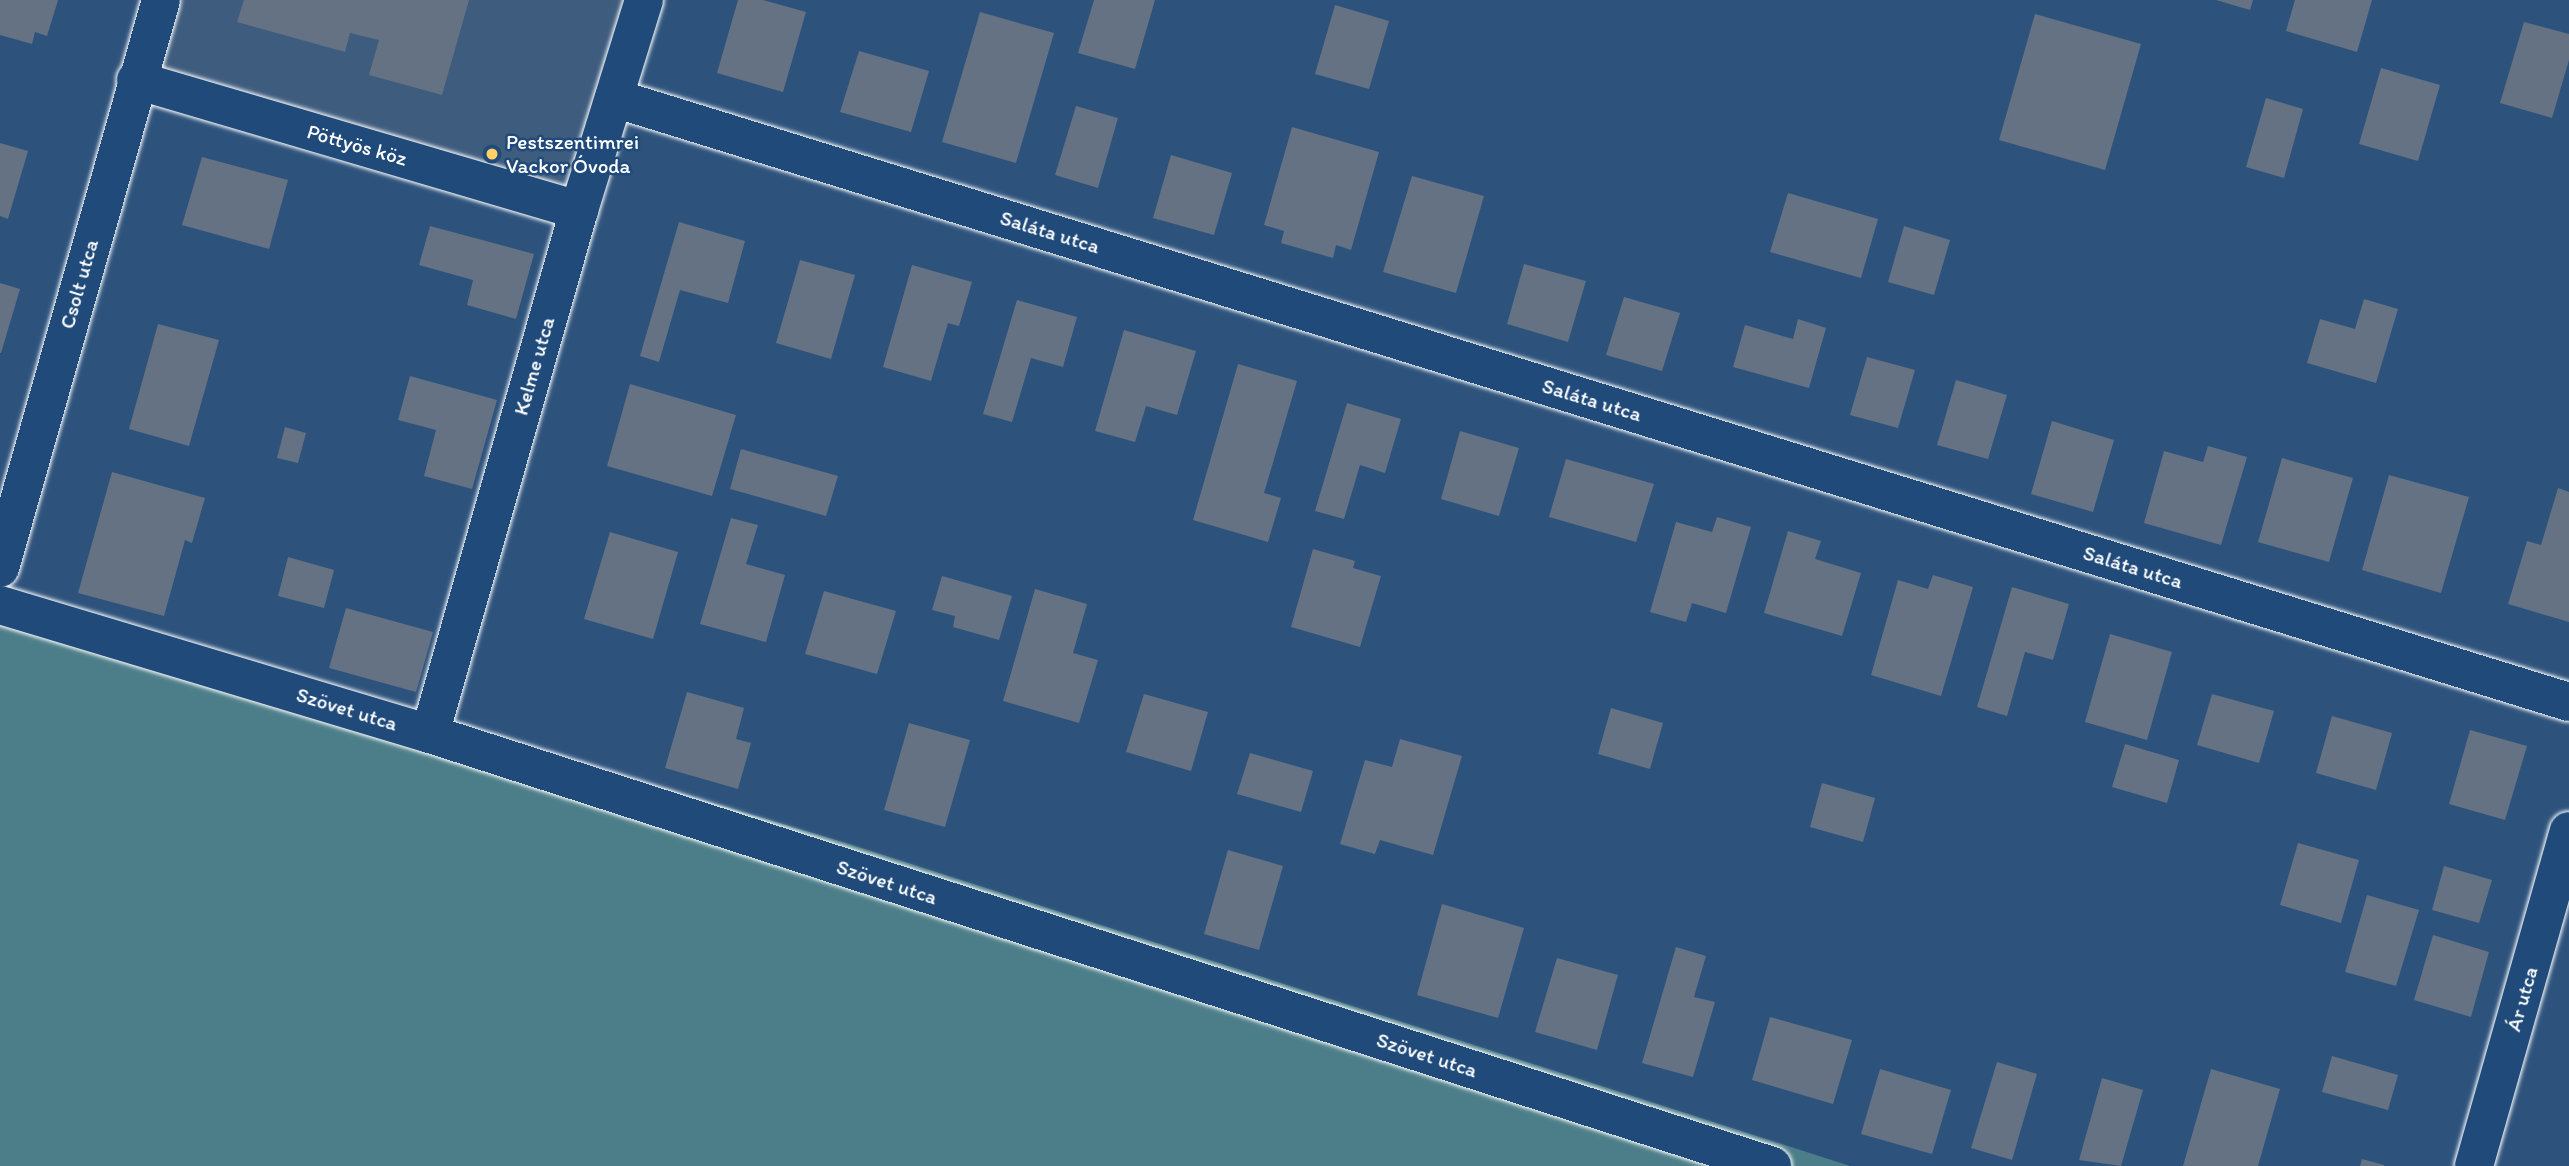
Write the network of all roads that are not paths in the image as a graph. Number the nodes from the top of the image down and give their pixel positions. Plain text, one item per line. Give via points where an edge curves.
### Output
1 (161, 0) edge
2 (644, 0) edge
3 (136, 80) junction
4 (614, 98) junction
5 (579, 210) junction
6 (0, 568) edge
7 (0, 605) edge
8 (2569, 702) edge
9 (430, 734) junction
10 (2569, 831) edge
11 (1772, 1166) edge
12 (2474, 1166) edge

1 - 3 street, Csolt utca
2 - 4 street, Kelme utca
3 - 5 street, Pöttyös köz
3 - 6 street, Csolt utca
4 - 5 street, Kelme utca
4 - 8 street, Saláta utca
5 - 9 street, Kelme utca
7 - 9 street, Szövet utca
9 - 11 street, Szövet utca
10 - 12 street, Ár utca

